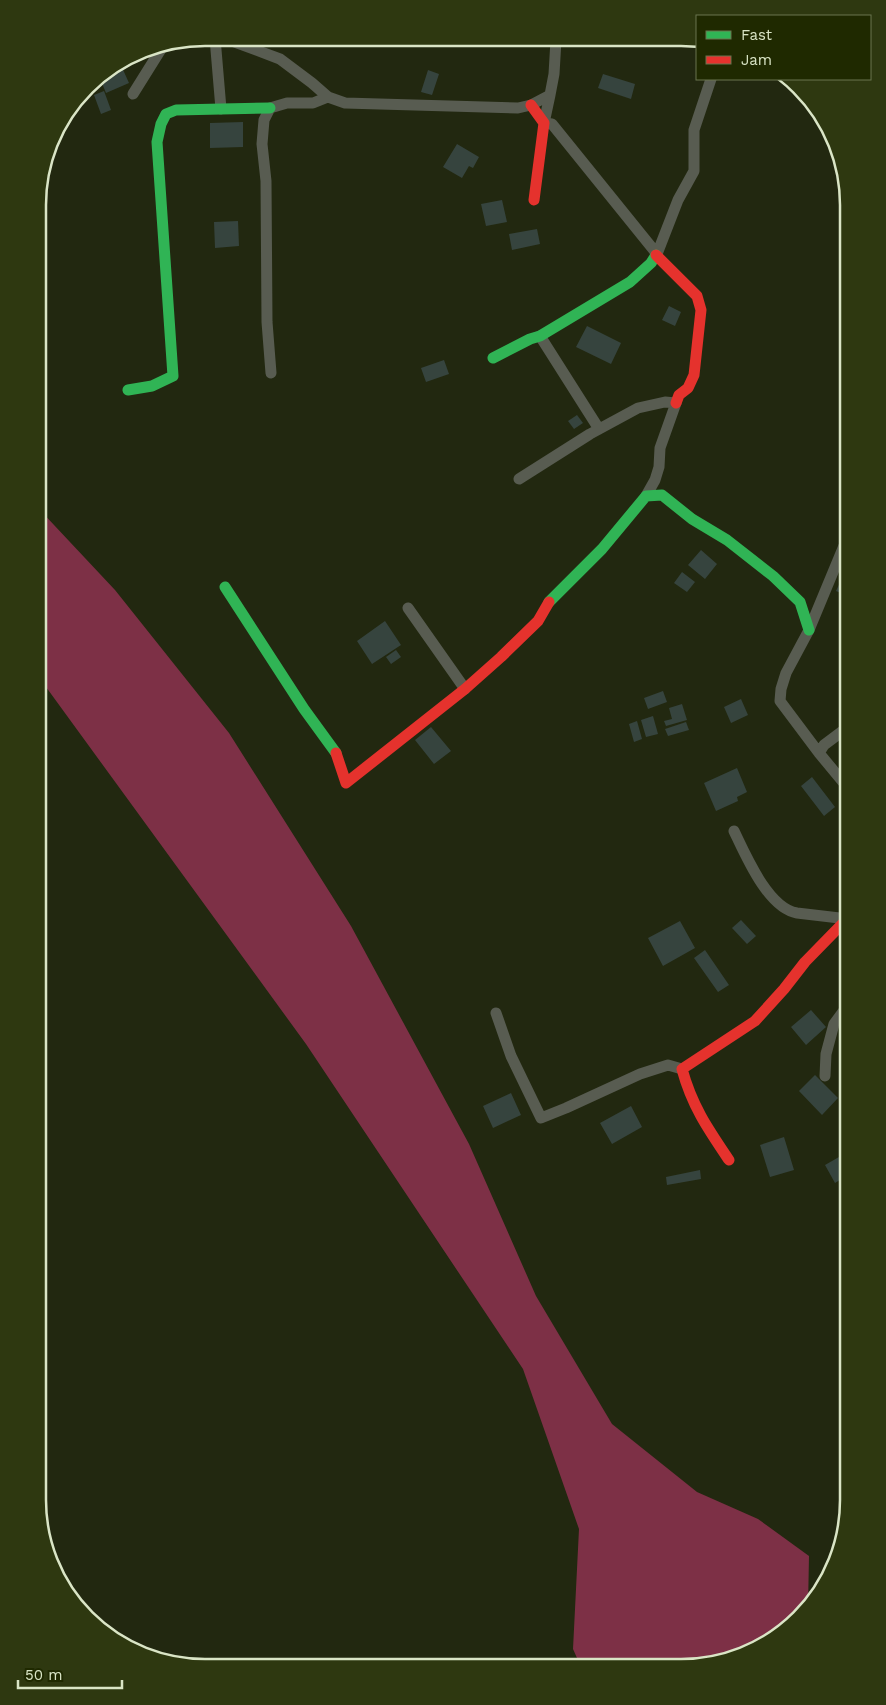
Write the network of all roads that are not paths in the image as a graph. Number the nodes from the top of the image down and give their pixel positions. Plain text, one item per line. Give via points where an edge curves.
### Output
1 (556, 46) edge
2 (217, 47) edge
3 (248, 47) edge
4 (158, 54) edge
5 (711, 80) edge
6 (133, 94) dead end
7 (550, 95) junction
8 (328, 97) junction
9 (531, 105) junction
10 (270, 108) junction
11 (221, 109) junction
12 (544, 123) junction
13 (534, 200) dead end
14 (657, 254) junction
15 (540, 336) junction
16 (493, 358) dead end
17 (271, 373) dead end
18 (128, 390) dead end
19 (676, 403) junction
20 (599, 429) junction
21 (519, 479) dead end
22 (655, 480) junction
23 (662, 495) junction
24 (646, 496) junction
25 (840, 556) edge
26 (225, 587) dead end
27 (822, 600) junction
28 (800, 602) junction
29 (408, 608) dead end
30 (809, 630) junction
31 (466, 689) junction
32 (840, 733) edge
33 (819, 753) junction
34 (840, 778) edge
35 (734, 832) dead end
36 (839, 918) edge
37 (839, 928) edge
38 (496, 1013) dead end
39 (839, 1017) edge
40 (682, 1070) junction
41 (825, 1076) dead end
42 (729, 1160) dead end

1 - 7 street
2 - 11 street
3 - 8 street via 280,59
4 - 6 street
5 - 14 street via 694,130 694,171 678,200
7 - 9 street
7 - 12 street
8 - 9 street via 345,103 489,108
8 - 10 street via 312,103 287,102
9 - 12 street
10 - 11 street
10 - 17 street via 264,120 262,144 266,180 266,322
11 - 18 street via 176,110 166,114 161,124 157,142 173,376 152,386
12 - 13 street
12 - 14 street via 552,124 559,131
14 - 15 street via 630,282
14 - 19 street via 697,296 701,310 694,375
15 - 16 street
15 - 20 street
19 - 20 street via 664,402 638,408
19 - 22 street via 660,448
20 - 21 street
22 - 23 street
22 - 24 street
23 - 24 street
23 - 28 street via 755,561
24 - 31 street via 602,549 551,598 538,621
25 - 27 street
26 - 31 street via 334,751 346,783
27 - 28 street
27 - 30 street
28 - 30 street
29 - 31 street
30 - 33 street via 786,673 780,701
32 - 33 street via 824,744
33 - 34 street
35 - 36 street via 756,874 782,907 790,912
37 - 40 street via 755,1021
38 - 40 street via 511,1056 541,1118 640,1074 668,1065
39 - 41 street via 834,1024 826,1054
40 - 42 street via 698,1115

